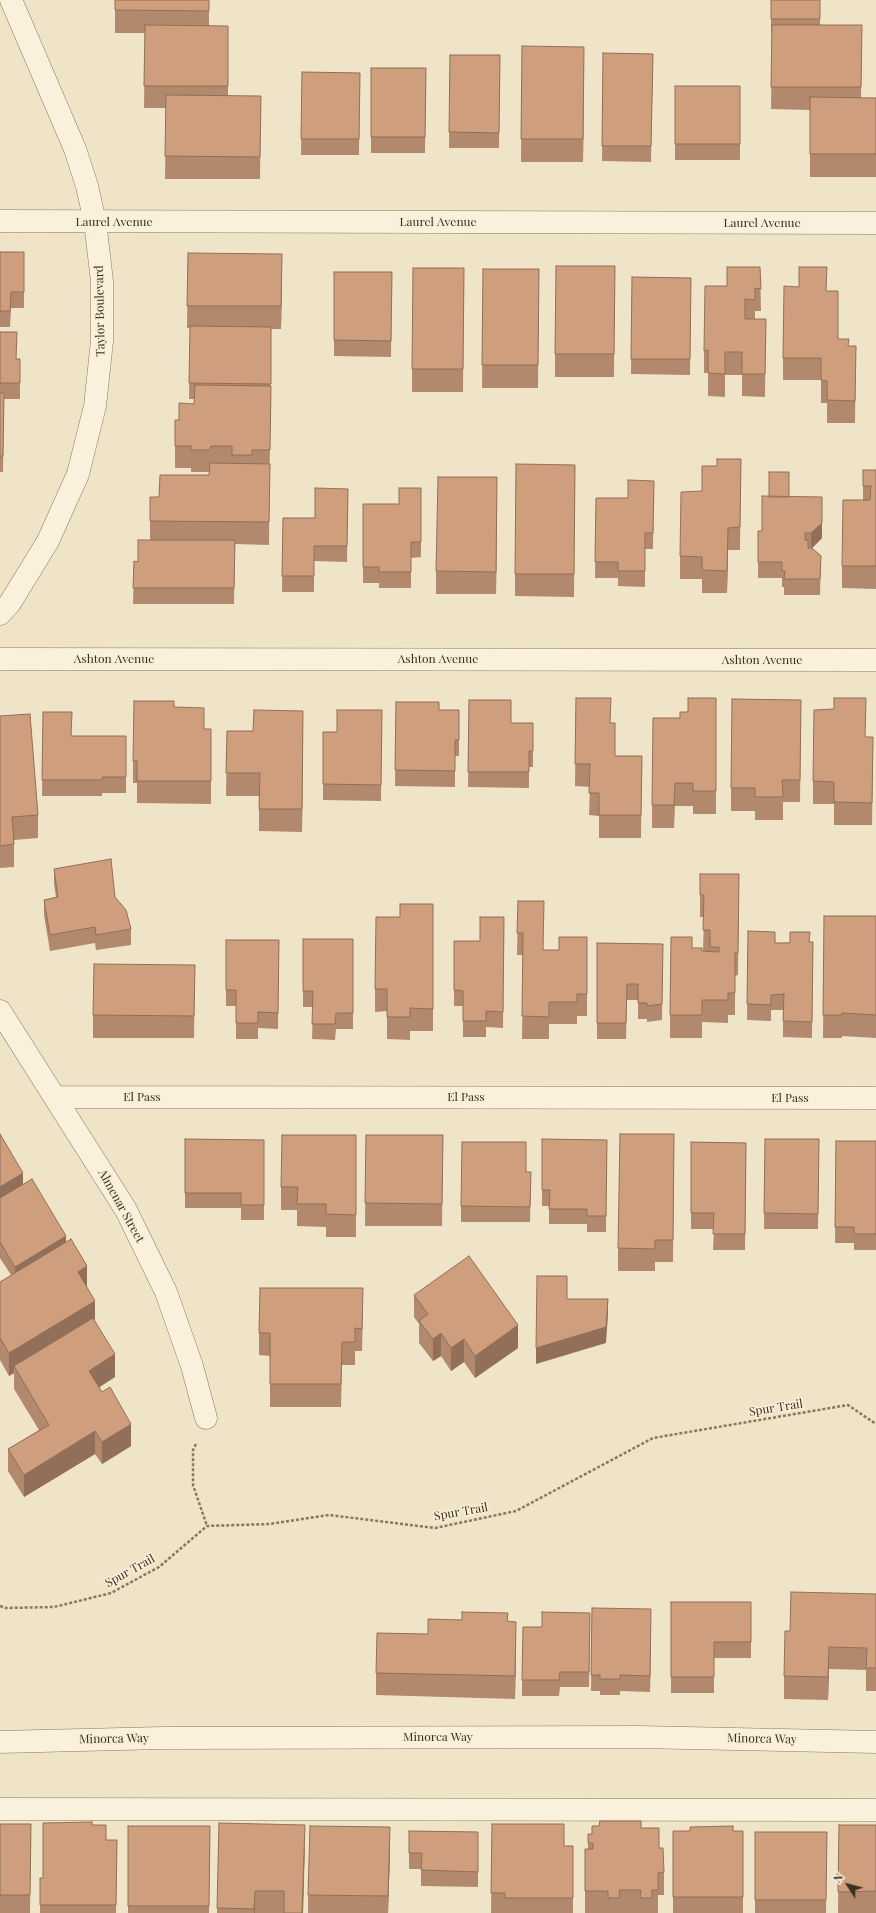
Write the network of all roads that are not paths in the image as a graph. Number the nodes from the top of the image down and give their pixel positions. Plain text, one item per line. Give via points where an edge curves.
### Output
1 (12, 0) edge
2 (0, 221) edge
3 (95, 222) junction
4 (876, 223) edge
5 (0, 614) edge
6 (0, 659) edge
7 (876, 660) edge
8 (0, 1011) edge
9 (56, 1097) junction
10 (876, 1098) edge
11 (206, 1418) road end
12 (0, 1742) edge
13 (876, 1742) edge
14 (0, 1809) edge
15 (876, 1810) edge

1 - 3 street, Taylor Boulevard via 75,149
2 - 3 street, Laurel Avenue
3 - 4 street, Laurel Avenue
3 - 5 street, Taylor Boulevard via 102,281 102,341 95,406 78,474 48,541 10,603
6 - 7 street, Ashton Avenue
8 - 9 street, Almenar Street
9 - 10 street, El Pass
9 - 11 street, Almenar Street via 126,1210 166,1292 192,1366
12 - 13 street, Minorca Way via 170,1738 639,1737
14 - 15 street

